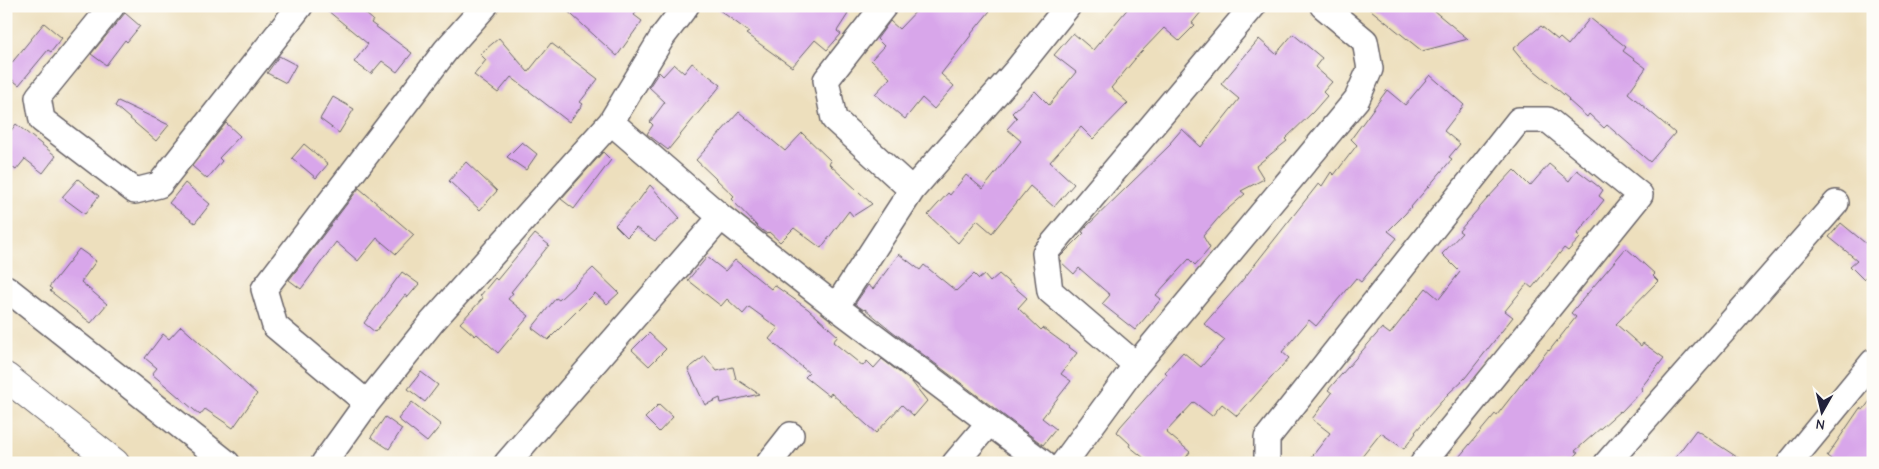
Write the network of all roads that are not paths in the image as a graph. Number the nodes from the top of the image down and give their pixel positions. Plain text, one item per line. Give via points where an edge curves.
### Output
1 (112, 6) edge
2 (300, 6) edge
3 (485, 6) edge
4 (686, 6) edge
5 (884, 6) edge
6 (1068, 6) edge
7 (1253, 6) edge
8 (1323, 6) edge
9 (611, 122) junction
10 (912, 190) junction
11 (1836, 203) dead end
12 (721, 217) junction
13 (6, 288) edge
14 (836, 308) junction
15 (1873, 362) edge
16 (1136, 365) junction
17 (6, 377) edge
18 (367, 403) junction
19 (989, 423) junction
20 (791, 435) dead end
21 (115, 463) edge
22 (228, 463) edge
23 (324, 463) edge
24 (507, 463) edge
25 (769, 463) edge
26 (955, 463) edge
27 (1043, 463) edge
28 (1064, 463) edge
29 (1267, 463) edge
30 (1423, 463) edge
31 (1607, 463) edge
32 (1790, 463) edge

1 - 2 street via 38,97 42,120 135,191 159,185
3 - 18 street via 446,50 264,289 274,326
4 - 9 street via 663,36
5 - 10 street via 826,80 834,119
6 - 10 street
7 - 16 street via 1045,253 1050,291
8 - 16 street via 1365,41 1370,68 1356,99
9 - 12 street
9 - 18 street via 432,322
10 - 14 street
11 - 31 street
12 - 14 street
12 - 24 street
13 - 22 street
14 - 19 street
15 - 32 street
16 - 28 street
17 - 21 main road
18 - 23 street
19 - 26 street
19 - 27 street
20 - 25 street
29 - 30 street via 1267,438 1518,120 1548,120 1640,195

